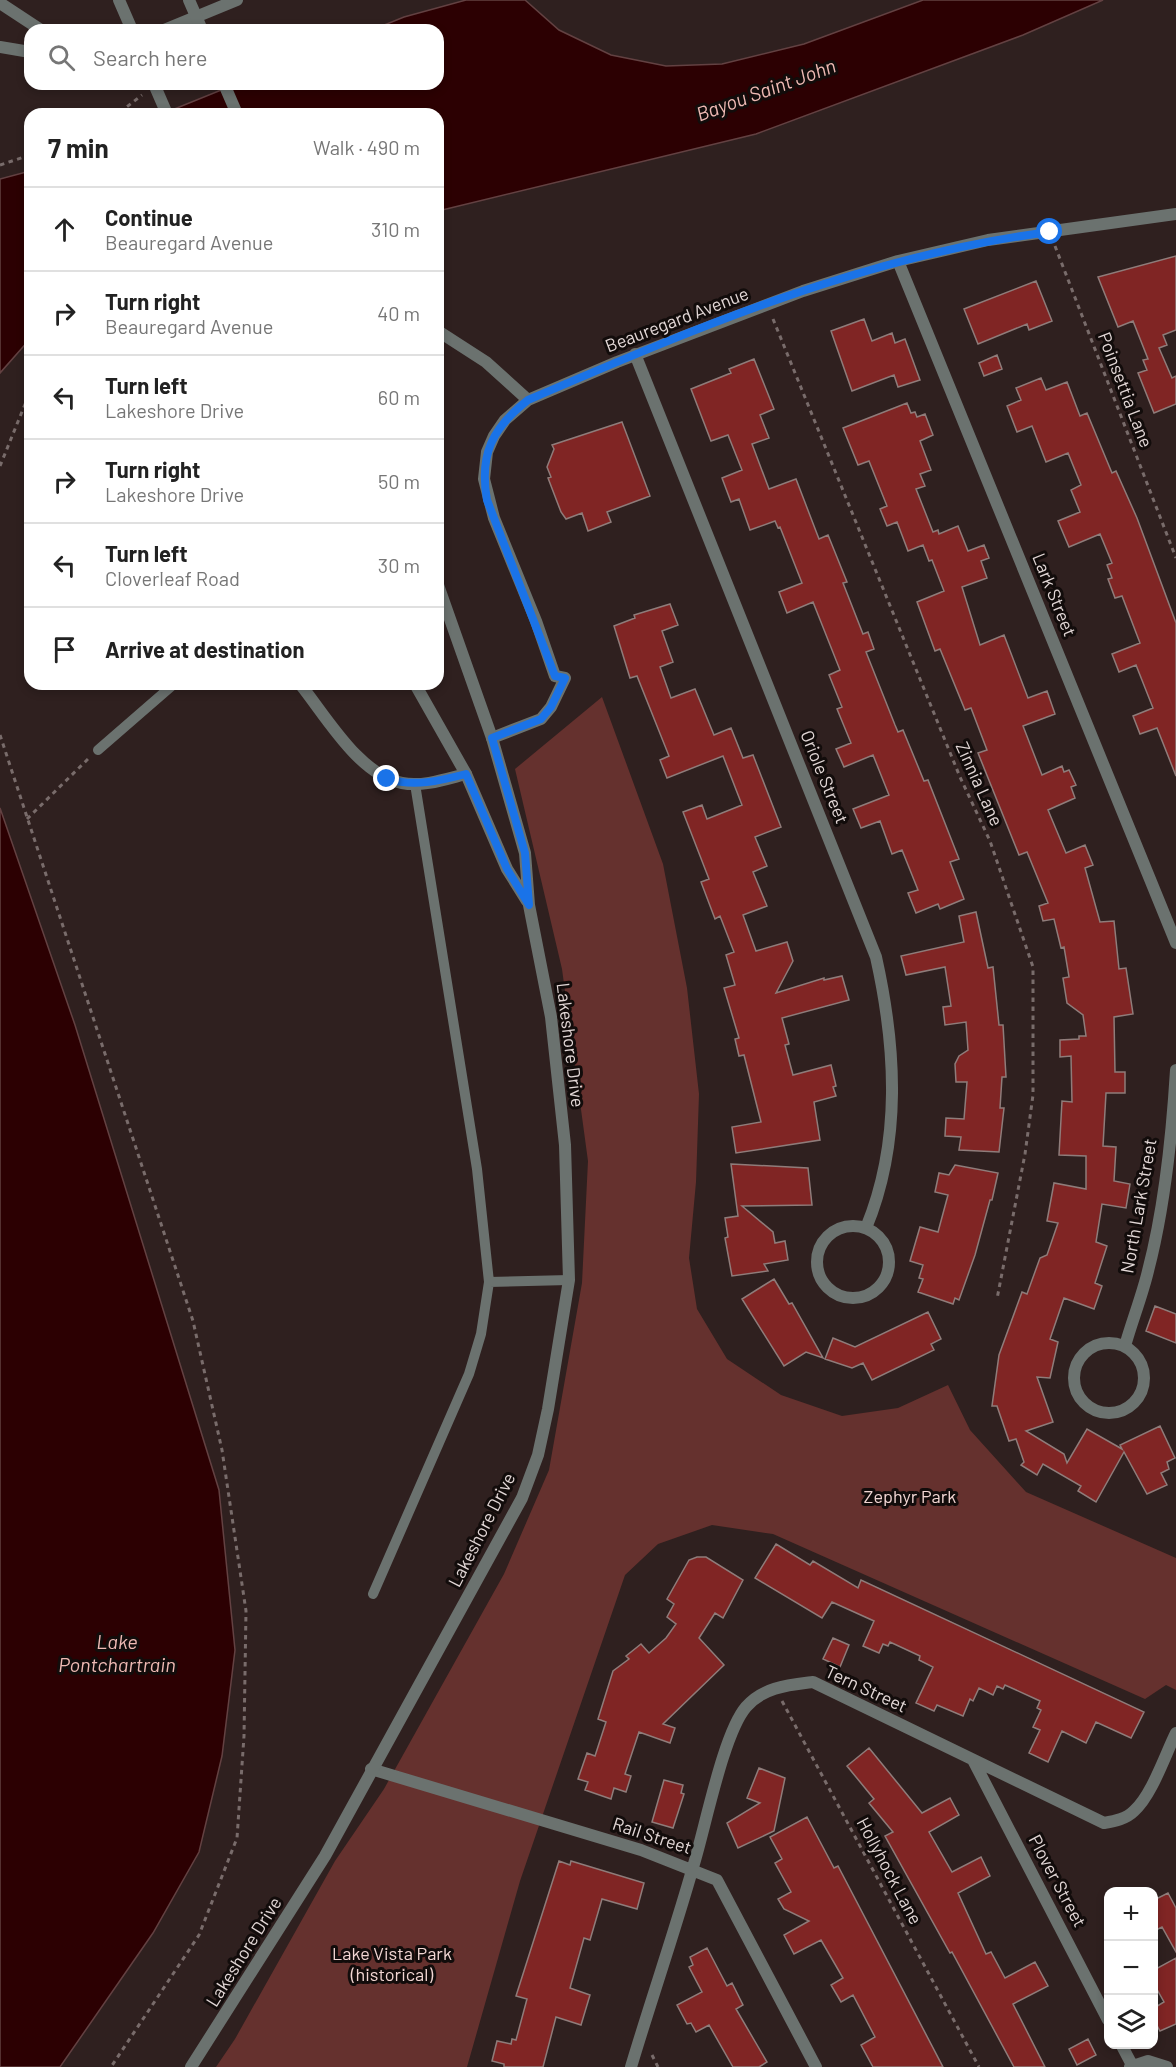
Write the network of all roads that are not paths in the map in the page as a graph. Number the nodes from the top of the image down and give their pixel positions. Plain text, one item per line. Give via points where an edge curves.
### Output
1 (119, 0) edge
2 (189, 0) edge
3 (237, 0) edge
4 (0, 3) edge
5 (31, 24) edge
6 (129, 24) edge
7 (179, 24) edge
8 (199, 24) edge
9 (0, 47) edge
10 (24, 51) edge
11 (157, 90) edge
12 (227, 90) edge
13 (164, 108) edge
14 (234, 108) edge
15 (1176, 214) edge
16 (898, 261) junction
17 (444, 335) edge
18 (635, 354) junction
19 (528, 400) junction
20 (444, 602) edge
21 (167, 690) edge
22 (305, 690) edge
23 (418, 690) edge
24 (492, 738) junction
25 (98, 750) road end
26 (466, 774) junction
27 (415, 784) junction
28 (529, 905) junction
29 (1176, 943) edge
30 (1176, 1070) edge
31 (866, 1228) junction
32 (569, 1280) junction
33 (489, 1282) junction
34 (1125, 1346) junction
35 (373, 1594) dead end
36 (1176, 1732) edge
37 (973, 1760) junction
38 (371, 1769) junction
39 (693, 1868) junction
40 (1104, 2012) edge
41 (1124, 2049) edge
42 (1131, 2066) edge
43 (191, 2067) edge
44 (631, 2067) edge
45 (816, 2067) edge
46 (1167, 2067) edge

1 - 6 street
2 - 8 street, bridge
3 - 7 street
4 - 5 street
9 - 10 street
11 - 13 street
12 - 14 street
15 - 16 street, Beauregard Avenue via 988,240
16 - 18 street, Beauregard Avenue via 802,291
16 - 29 street, Lark Street
17 - 19 street via 486,362
18 - 19 street, Beauregard Avenue
18 - 31 street, Oriole Street via 876,957 889,1013 892,1102 878,1200
19 - 24 street, Beauregard Avenue via 494,436 487,452 484,479 494,518 555,676 565,678 541,719
20 - 24 street, Lakeshore Drive
21 - 25 lane
22 - 27 street via 373,771 387,779
23 - 26 street, Lakeshore Drive
24 - 28 street, Lakeshore Drive via 525,853
26 - 27 street
26 - 28 street, Lakeshore Drive via 507,869
27 - 33 lane via 477,1169
28 - 32 street, Lakeshore Drive via 551,1017 565,1145
30 - 34 street, North Lark Street via 1158,1223
31 - 31 street via 844,1226 819,1248 818,1270 830,1290 840,1295 851,1298 872,1292 886,1275 888,1253 883,1242
32 - 33 lane
32 - 38 street, Lakeshore Drive via 548,1409 538,1455 522,1498
33 - 35 lane via 481,1334 469,1374
34 - 34 street via 1102,1343 1091,1347 1076,1365 1074,1377 1080,1399 1099,1412 1122,1411 1132,1405 1144,1386 1141,1363
36 - 37 street, Tern Street via 1134,1812 1121,1820 1104,1823
37 - 39 street, Tern Street via 813,1682 775,1688 746,1707 732,1730
37 - 40 street, Plover Street
38 - 39 street, Rail Street
38 - 43 street, Lakeshore Drive via 325,1856
39 - 44 street, Tern Street
39 - 45 street, Rail Street via 717,1880
41 - 42 street
42 - 46 street via 1148,2061

